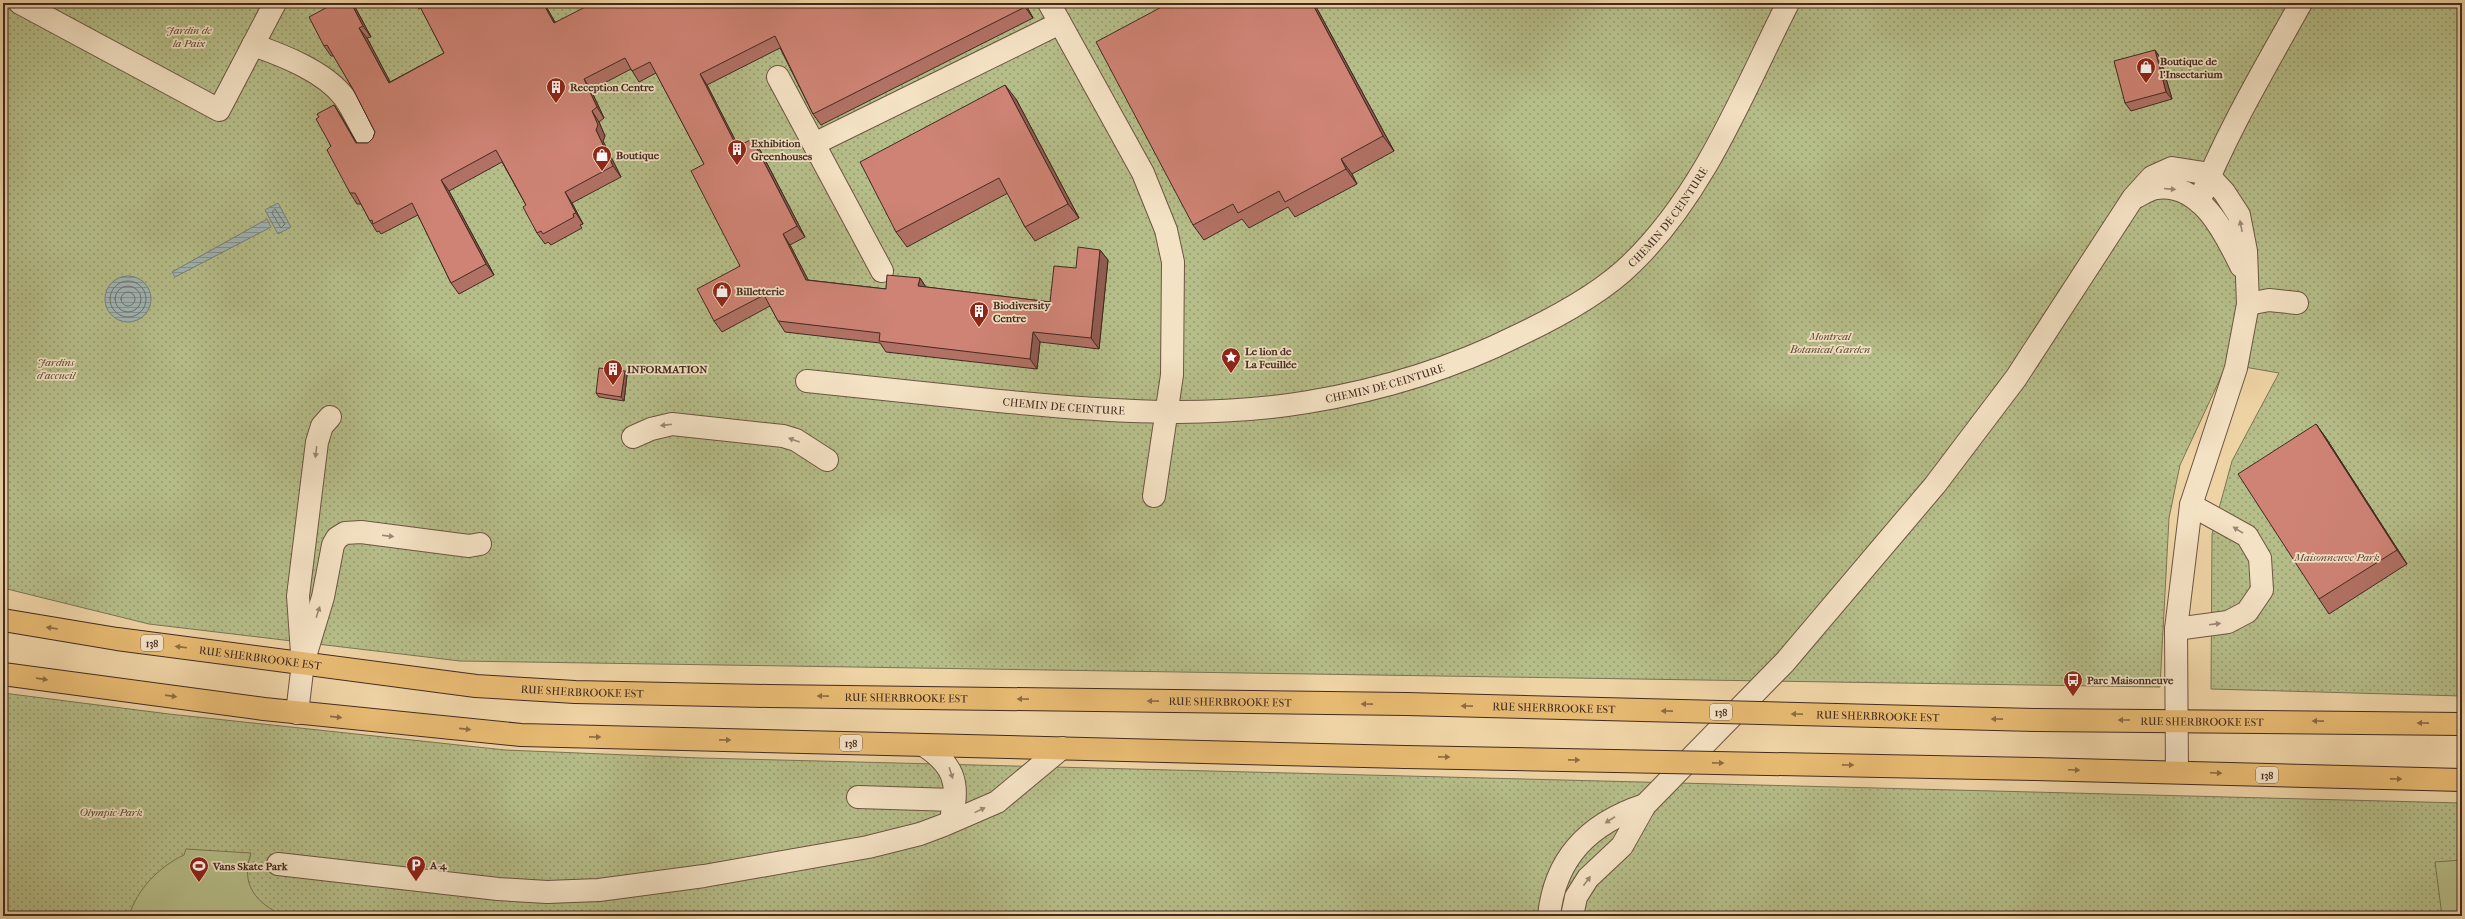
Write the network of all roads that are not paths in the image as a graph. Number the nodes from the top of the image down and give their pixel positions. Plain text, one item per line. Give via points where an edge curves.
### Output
1 (20, 3) edge
2 (275, 3) edge
3 (1050, 3) edge
4 (1788, 3) edge
5 (2301, 3) edge
6 (44, 8) edge
7 (1060, 24) junction
8 (253, 45) junction
9 (778, 77) dead end
10 (370, 143) edge
11 (814, 144) junction
12 (2210, 176) junction
13 (2133, 198) junction
14 (2199, 202) junction
15 (882, 271) dead end
16 (2247, 278) junction
17 (2296, 303) dead end
18 (2248, 304) junction
19 (807, 381) dead end
20 (1167, 411) junction
21 (330, 417) dead end
22 (633, 437) dead end
23 (827, 460) dead end
24 (1154, 496) dead end
25 (2191, 505) junction
26 (480, 544) dead end
27 (3, 620) edge
28 (2176, 629) junction
29 (302, 663) junction
30 (3, 674) edge
31 (297, 712) junction
32 (2177, 720) junction
33 (2462, 724) edge
34 (925, 746) junction
35 (1062, 748) junction
36 (2177, 772) junction
37 (2462, 780) edge
38 (858, 797) dead end
39 (954, 800) junction
40 (1645, 805) junction
41 (944, 825) junction
42 (278, 864) dead end
43 (1548, 916) edge
44 (1572, 916) edge

1 - 6 lane
2 - 8 lane
3 - 7 lane
4 - 20 lane, CHEMIN DE CEINTURE via 1710,158 1680,208 1632,263 1573,305 1539,325 1478,354 1430,373 1371,389 1306,403
5 - 12 lane
6 - 8 lane via 219,110
7 - 11 lane
7 - 20 lane via 1143,173 1171,248 1172,376
8 - 10 lane via 287,56 320,77 343,96
9 - 11 lane
11 - 15 lane
12 - 13 lane via 2172,168 2152,177
12 - 14 lane
16 -> 12 lane via 2246,251 2239,215
13 -> 14 lane via 2155,188 2175,189
13 - 40 lane via 2016,378 1935,485 1785,662
14 - 16 lane via 2222,228
16 - 18 lane
17 - 18 lane via 2269,300
18 - 25 lane via 2236,368
19 - 20 lane, CHEMIN DE CEINTURE via 1091,409
20 - 24 lane
21 -> 29 lane via 322,426 317,442 298,596
23 -> 22 lane via 796,440 778,436 672,424 651,428
25 - 28 lane
28 -> 25 lane via 2228,622 2247,612 2262,590 2260,558 2247,536
29 -> 26 lane via 323,598 329,557 338,538 344,533 361,532 469,546
29 -> 27 main road, RUE SHERBROOKE EST / 138 via 117,639
28 - 32 lane
29 - 31 lane
32 -> 29 main road, RUE SHERBROOKE EST / 138, bridge via 2036,720 1406,704 575,692 476,686
30 -> 31 main road, 138
31 -> 34 main road, 138 via 521,735
33 -> 32 main road, RUE SHERBROOKE EST / 138
32 - 36 lane
34 - 35 main road, 138
34 -> 39 lane via 939,755 949,766 954,781
35 -> 36 main road, 138, bridge
41 -> 35 lane via 997,802
36 -> 37 main road, 138
38 - 39 lane
39 - 41 lane via 952,814
40 -> 43 lane via 1621,813 1595,830 1572,852 1560,870 1550,899
44 -> 40 lane via 1576,897 1588,878 1622,846
41 - 42 lane via 868,847 742,870 637,886 548,892 498,889

